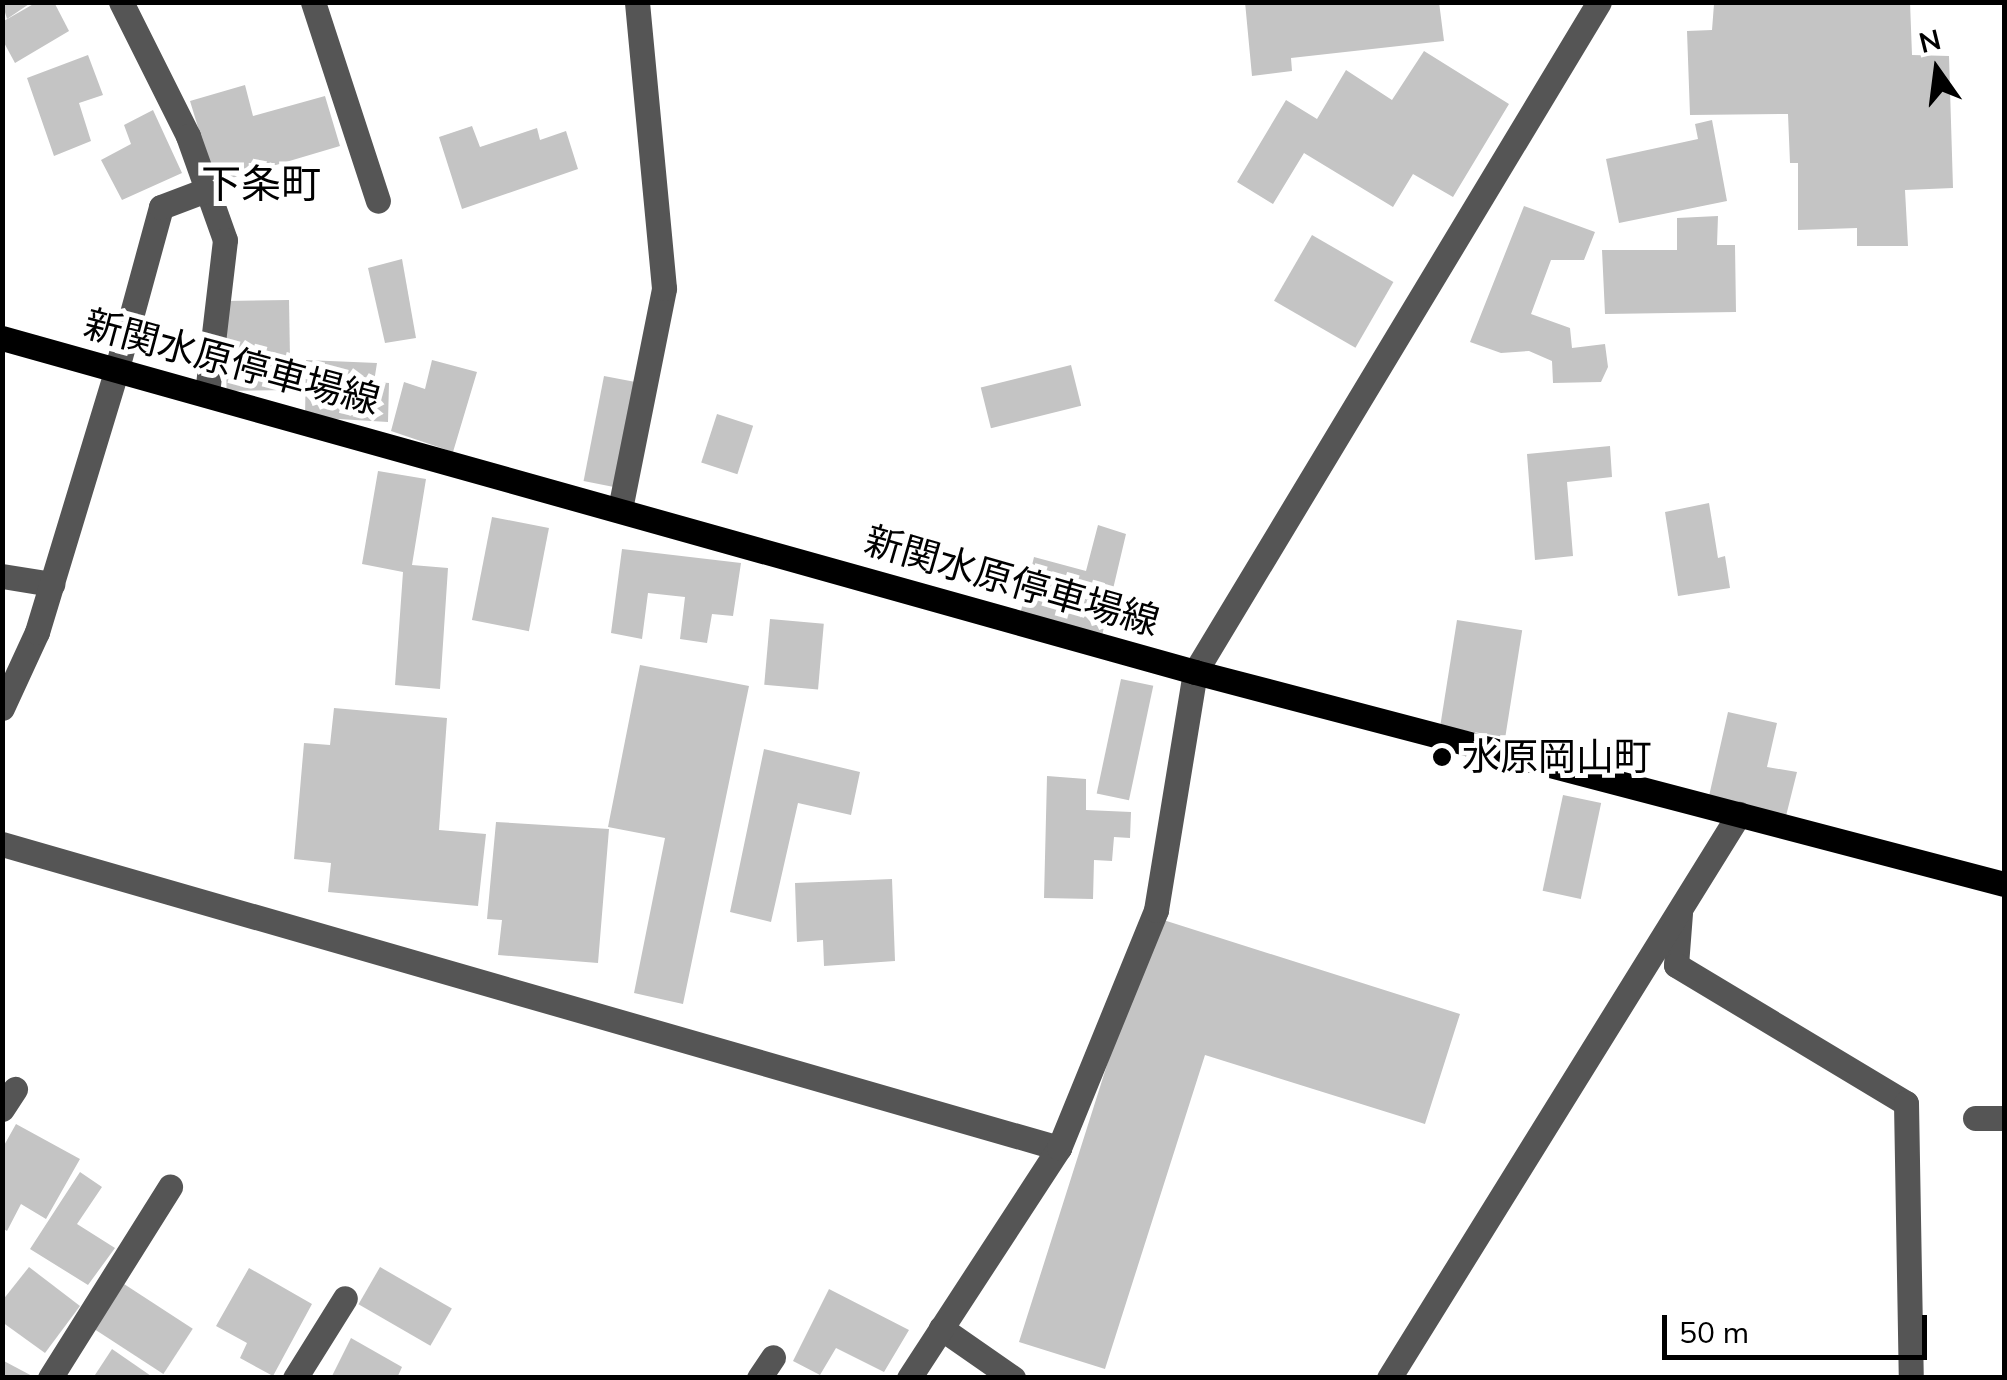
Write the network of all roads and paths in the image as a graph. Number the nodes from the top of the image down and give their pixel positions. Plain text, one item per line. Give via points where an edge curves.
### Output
1 (121, 2) edge
2 (313, 2) edge
3 (636, 2) edge
4 (1599, 2) edge
5 (206, 190) junction
6 (378, 201) dead end
7 (2, 338) edge
8 (117, 368) junction
9 (206, 393) junction
10 (620, 509) junction
11 (2, 576) edge
12 (52, 584) junction
13 (1195, 672) junction
14 (2, 708) edge
15 (1739, 814) junction
16 (2, 844) edge
17 (2004, 884) edge
18 (1680, 908) junction
19 (1975, 1118) dead end
20 (2004, 1118) edge
21 (1059, 1148) junction
22 (170, 1188) dead end
23 (345, 1298) dead end
24 (941, 1328) junction
25 (50, 1378) edge
26 (295, 1378) edge
27 (909, 1378) edge
28 (1014, 1378) edge
29 (1388, 1378) edge
30 (1911, 1378) edge

1 - 5 street via 188,136
2 - 6 street
3 - 10 street via 664,288
4 - 13 street
5 - 8 street via 160,207
5 - 9 street via 225,240
7 - 8 main road, 新関水原停車場線
8 - 9 main road, 新関水原停車場線
8 - 12 street
9 - 10 main road, 新関水原停車場線
10 - 13 main road, 新関水原停車場線
11 - 12 street
12 - 14 street
13 - 15 main road, 新関水原停車場線
13 - 21 street via 1156,910
15 - 17 main road, 新関水原停車場線
15 - 18 street
16 - 21 street
18 - 29 street
18 - 30 street via 1676,965 1906,1103
19 - 20 street
21 - 24 street
22 - 25 street
23 - 26 street
24 - 27 street
24 - 28 street

